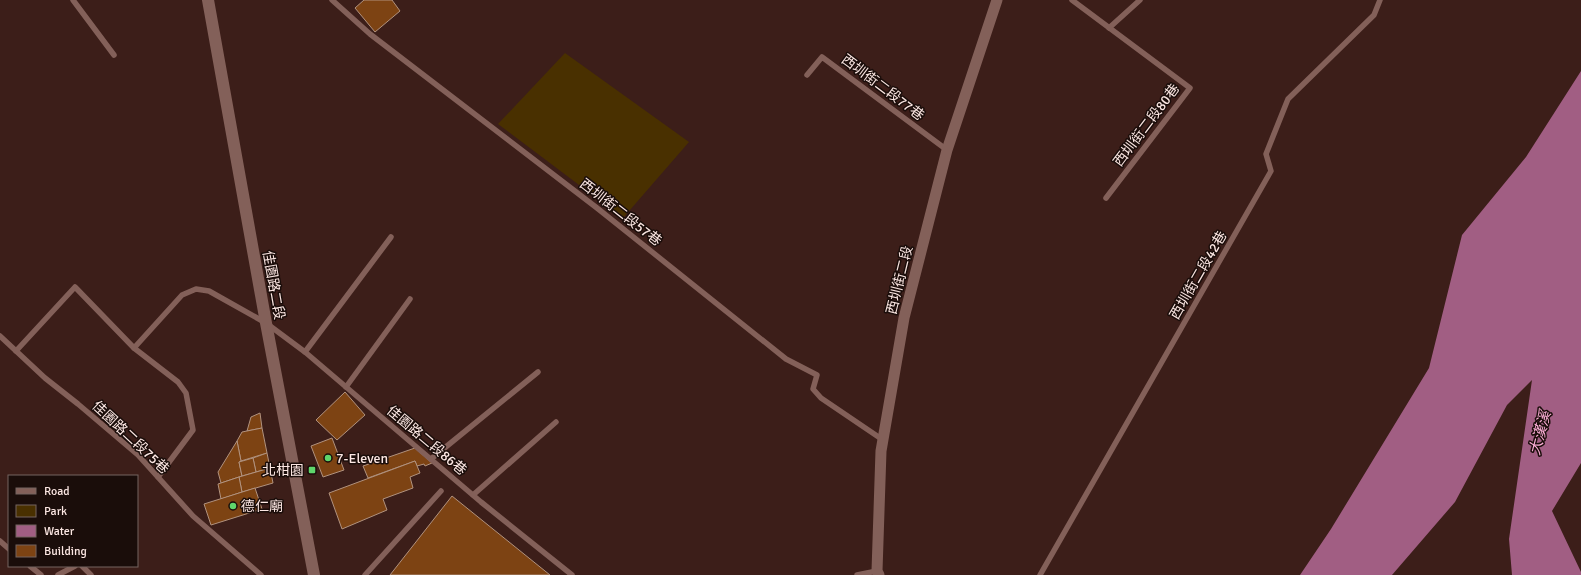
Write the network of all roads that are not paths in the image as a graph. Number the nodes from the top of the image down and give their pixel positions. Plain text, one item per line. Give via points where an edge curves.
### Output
1 (73, 0) edge
2 (208, 0) edge
3 (332, 0) edge
4 (997, 0) edge
5 (1072, 0) edge
6 (1140, 0) edge
7 (1380, 0) edge
8 (1109, 28) junction
9 (114, 55) dead end
10 (807, 76) dead end
11 (947, 150) junction
12 (1106, 198) dead end
13 (392, 237) dead end
14 (410, 299) dead end
15 (266, 323) junction
16 (0, 336) edge
17 (134, 348) junction
18 (16, 350) junction
19 (305, 352) junction
20 (538, 372) dead end
21 (346, 387) junction
22 (556, 422) dead end
23 (883, 440) junction
24 (431, 459) junction
25 (158, 477) junction
26 (441, 491) dead end
27 (473, 495) junction
28 (0, 541) edge
29 (8, 547) edge
30 (31, 567) edge
31 (73, 567) edge
32 (83, 567) edge
33 (878, 573) edge
34 (41, 575) edge
35 (58, 575) edge
36 (92, 575) edge
37 (261, 575) edge
38 (314, 575) edge
39 (365, 575) edge
40 (572, 575) edge
41 (857, 575) edge
42 (1040, 575) edge

1 - 9 lane
2 - 15 street, 佳園路二段
3 - 23 lane, 西圳街二段57巷 via 370,34 598,208 786,359 817,375 813,389 821,398
4 - 11 street, 西圳街二段
5 - 8 lane, 西圳街二段80巷
6 - 8 lane
7 - 42 lane, 西圳街二段42巷 via 1374,15 1288,99 1266,154 1272,171
8 - 12 lane, 西圳街二段80巷 via 1190,88
10 - 11 lane, 西圳街二段77巷 via 822,57
11 - 23 street, 西圳街二段 via 904,318
13 - 19 lane
14 - 21 lane
15 - 17 lane, 佳園路二段86巷 via 209,291 196,289 182,295
15 - 19 lane, 佳園路二段86巷
15 - 38 street, 佳園路二段
16 - 18 lane, 佳園路二段75巷
17 - 18 lane via 75,287
17 - 25 lane via 182,387 186,393 193,430
18 - 25 lane, 佳園路二段75巷 via 45,378 138,455
19 - 21 lane, 佳園路二段86巷
20 - 24 lane
21 - 24 lane, 佳園路二段86巷
22 - 27 lane
23 - 33 street, 西圳街二段
24 - 27 lane, 佳園路二段86巷
25 - 37 lane, 佳園路二段75巷 via 193,516
26 - 39 lane
27 - 40 lane, 佳園路二段86巷
28 - 29 lane
30 - 34 lane
31 - 35 lane
32 - 36 lane
33 - 41 lane

